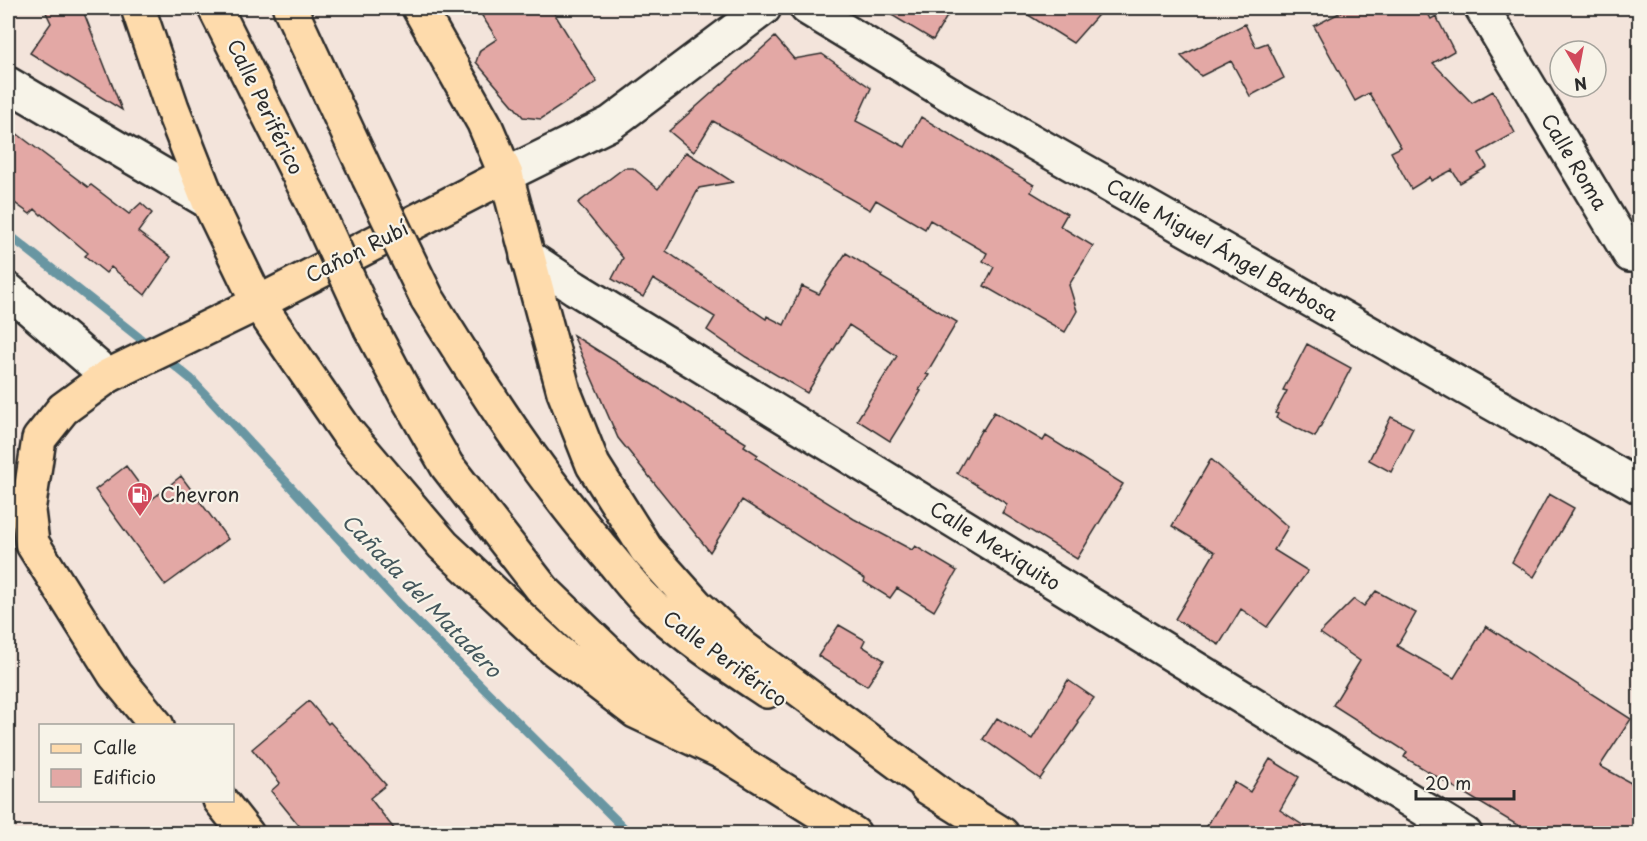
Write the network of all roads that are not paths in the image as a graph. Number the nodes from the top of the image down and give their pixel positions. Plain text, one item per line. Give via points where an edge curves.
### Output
1 (138, 8) edge
2 (215, 8) edge
3 (290, 8) edge
4 (419, 8) edge
5 (764, 8) edge
6 (807, 8) edge
7 (1482, 8) edge
8 (8, 84) edge
9 (506, 175) junction
10 (209, 202) junction
11 (527, 255) junction
12 (1630, 255) dead end
13 (8, 290) edge
14 (258, 303) junction
15 (121, 370) junction
16 (1640, 487) edge
17 (155, 724) edge
18 (726, 754) junction
19 (946, 798) junction
20 (221, 802) edge
21 (247, 834) edge
22 (854, 834) edge
23 (1002, 834) edge
24 (1465, 834) edge

1 - 10 main road
2 - 18 main road, Calle Periférico, bridge via 371,329 447,466 543,590 627,671
3 - 19 main road, Calle Periférico, bridge via 427,298 539,470 593,539 652,606 720,660 847,742
4 - 9 main road via 484,123
5 - 9 street, Cañon Rubí via 611,123
6 - 16 street, Calle Miguel Ángel Barbosa via 947,93
7 - 12 street, Calle Roma
8 - 10 street
9 - 11 main road
9 - 14 main road, Cañon Rubí
10 - 14 main road
11 - 19 main road via 564,392 593,465 646,549 742,647
11 - 24 street, Calle Mexiquito
13 - 15 street
14 - 15 main road, Cañon Rubí
14 - 18 main road via 347,432 443,545 554,649 635,711
15 - 17 main road, Cañon Rubí via 63,409 39,439 28,511 32,543 115,675
18 - 22 main road
19 - 23 main road, Calle Periférico
20 - 21 main road

